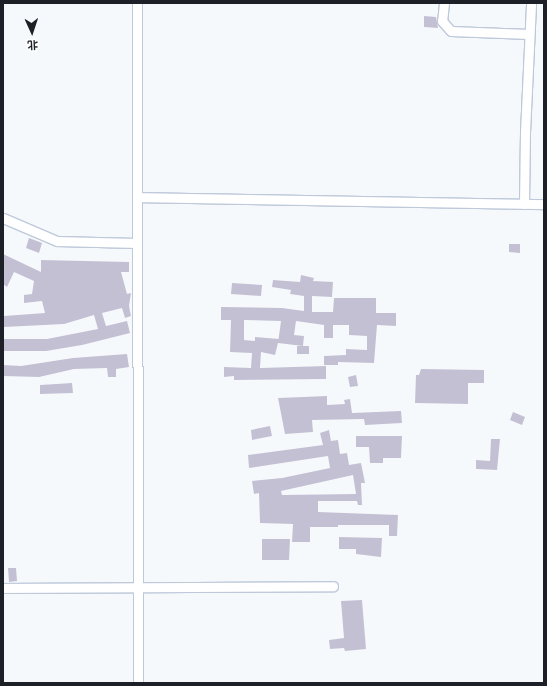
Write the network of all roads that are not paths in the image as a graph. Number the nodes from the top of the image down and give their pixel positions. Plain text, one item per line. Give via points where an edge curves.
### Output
1 (138, 3) edge
2 (444, 3) edge
3 (531, 3) edge
4 (529, 34) junction
5 (137, 197) junction
6 (524, 204) junction
7 (544, 204) edge
8 (3, 218) edge
9 (137, 243) junction
10 (138, 586) junction
11 (333, 586) dead end
12 (3, 588) edge
13 (138, 683) edge

1 - 5 street
2 - 4 street via 442,21 451,31
3 - 4 street
4 - 6 street
5 - 6 street
5 - 9 street
6 - 7 street
8 - 9 street via 57,241
9 - 10 street
10 - 11 street
10 - 12 street
10 - 13 street

